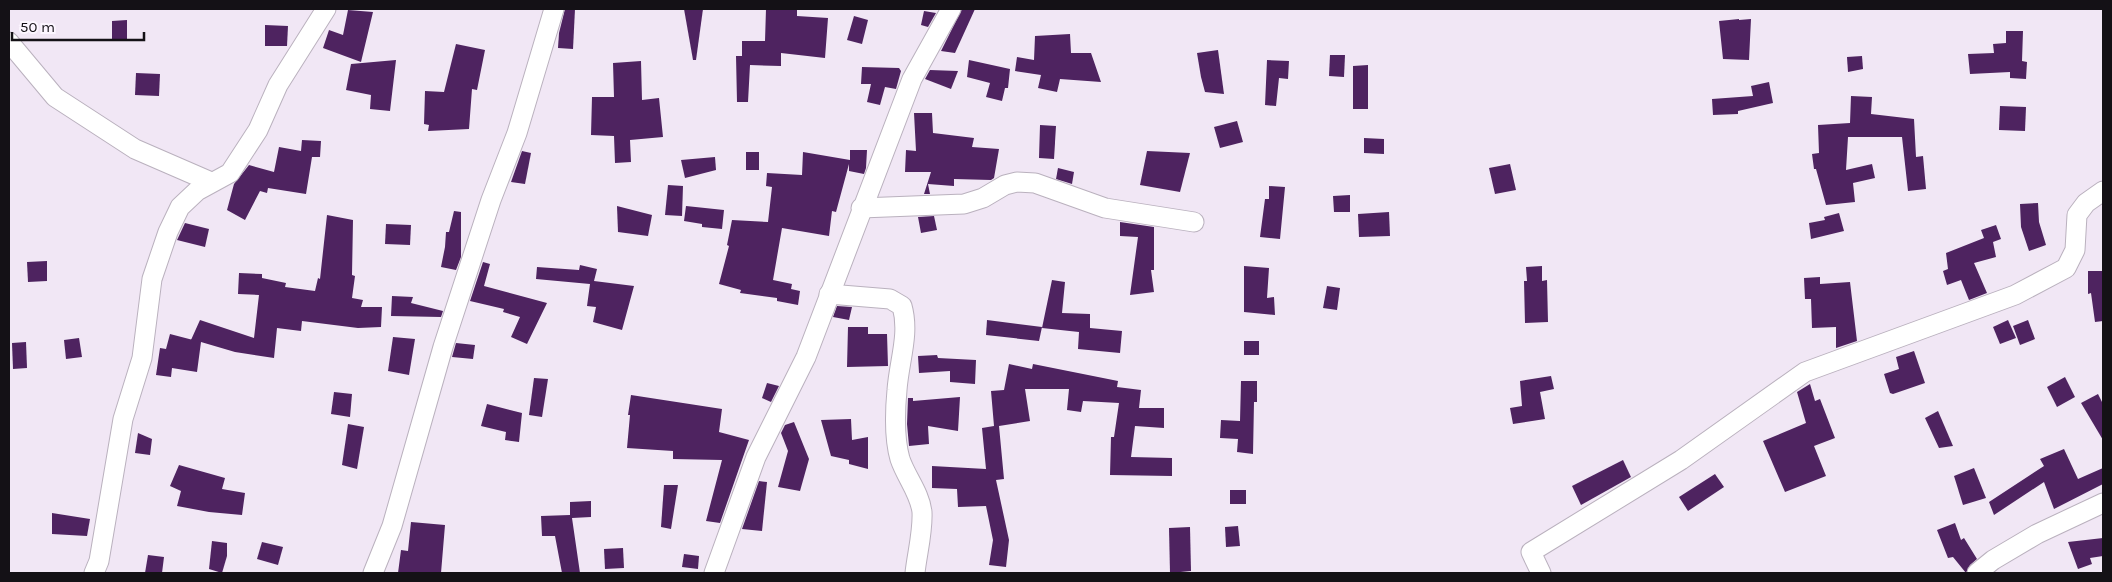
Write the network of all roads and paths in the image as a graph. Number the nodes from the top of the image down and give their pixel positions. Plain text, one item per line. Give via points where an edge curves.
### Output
1 (326, 9) edge
2 (554, 9) edge
3 (951, 9) edge
4 (9, 42) edge
5 (212, 182) junction
6 (2103, 191) edge
7 (861, 208) junction
8 (1194, 222) dead end
9 (829, 294) junction
10 (2103, 503) edge
11 (94, 573) edge
12 (373, 573) edge
13 (714, 573) edge
14 (915, 573) edge
15 (1541, 573) edge
16 (1977, 573) edge

1 - 5 street via 278,85 258,130 243,154 230,173
2 - 12 street via 516,133 443,347 392,526
3 - 7 street via 912,79
4 - 5 street via 55,97 135,149
5 - 11 street via 180,207 152,279 142,358 123,419
6 - 15 street via 2086,203 2077,215 2075,250 2066,268 2015,295 1805,372 1682,460 1531,552
7 - 8 street via 964,204 1017,182 1035,184 1105,208
7 - 9 street
9 - 13 street via 806,357 756,457
9 - 14 street via 890,300 902,306 906,320 897,389 896,434 900,458 922,512
10 - 16 street via 2037,534

